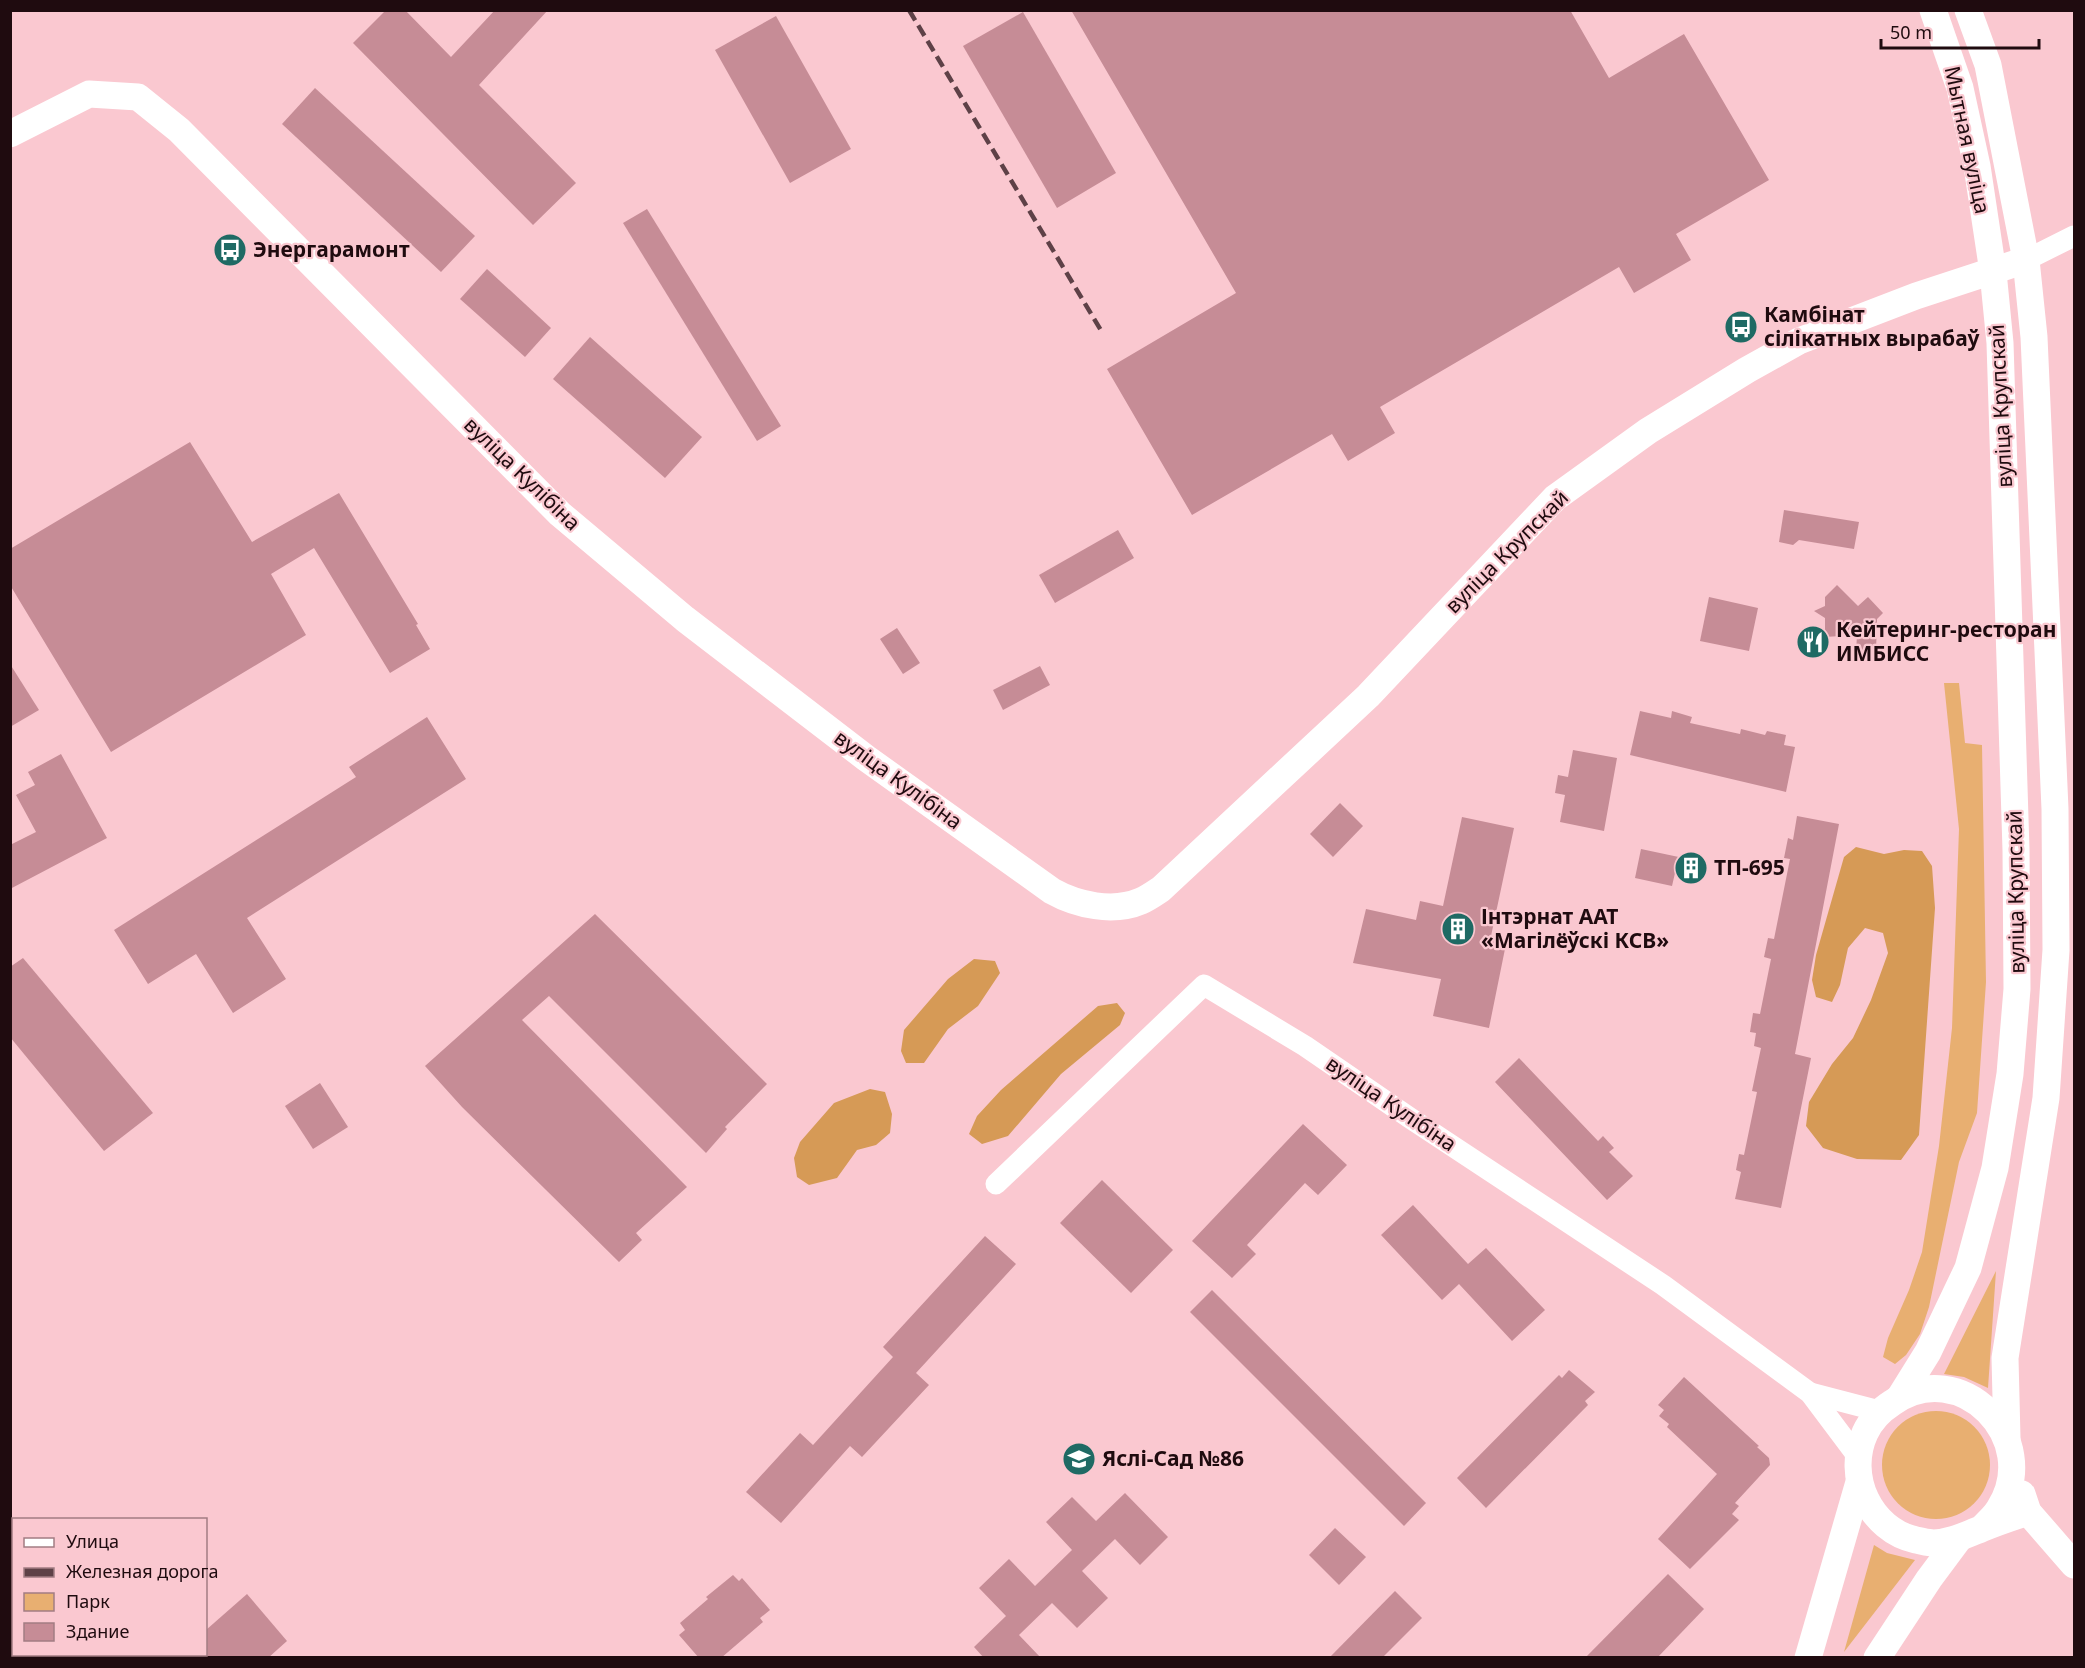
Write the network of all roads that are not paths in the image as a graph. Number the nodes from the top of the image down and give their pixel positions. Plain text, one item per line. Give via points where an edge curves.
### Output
1 (1934, 10) edge
2 (1968, 10) edge
3 (10, 134) edge
4 (2074, 236) edge
5 (2026, 260) junction
6 (1992, 272) junction
7 (1052, 891) joint
8 (996, 1184) dead end
9 (1809, 1393) junction
10 (1890, 1404) junction
11 (2010, 1450) junction
12 (1859, 1470) junction
13 (2028, 1512) junction
14 (1969, 1534) junction
15 (2074, 1565) edge
16 (1808, 1658) edge
17 (1877, 1658) edge

1 - 6 main road, Мытная вуліца via 1960,88 1977,166
2 - 5 main road, Мытная вуліца via 1988,65
3 - 7 main road, вуліца Кулібіна via 89,94 138,98 178,130 560,514 686,619 866,758
4 - 5 street
5 - 6 main road
5 - 11 main road, вуліца Крупскай via 2044,534 2055,809 2056,950 2046,1098 2005,1358
6 - 7 main road, вуліца Крупскай via 1799,341 1648,431 1555,498 1368,696 1161,889 1140,902 1108,908
6 - 10 main road, вуліца Крупскай via 2000,343 2016,850 2017,989 2010,1074 1995,1168 1968,1268 1928,1352
8 - 9 street, вуліца Кулібіна via 1204,985 1305,1046 1663,1285
9 - 10 street, вуліца Кулібіна
9 - 12 street, вуліца Кулібіна
10 - 11 main road via 1924,1389 1950,1390 1974,1399 1994,1416
10 - 12 main road via 1865,1432
11 - 13 main road
11 - 14 main road via 2010,1488 1999,1510
12 - 14 main road via 1869,1506 1893,1530 1907,1538 1932,1543
12 - 16 main road
13 - 14 main road
13 - 15 main road
14 - 17 main road via 1929,1579

